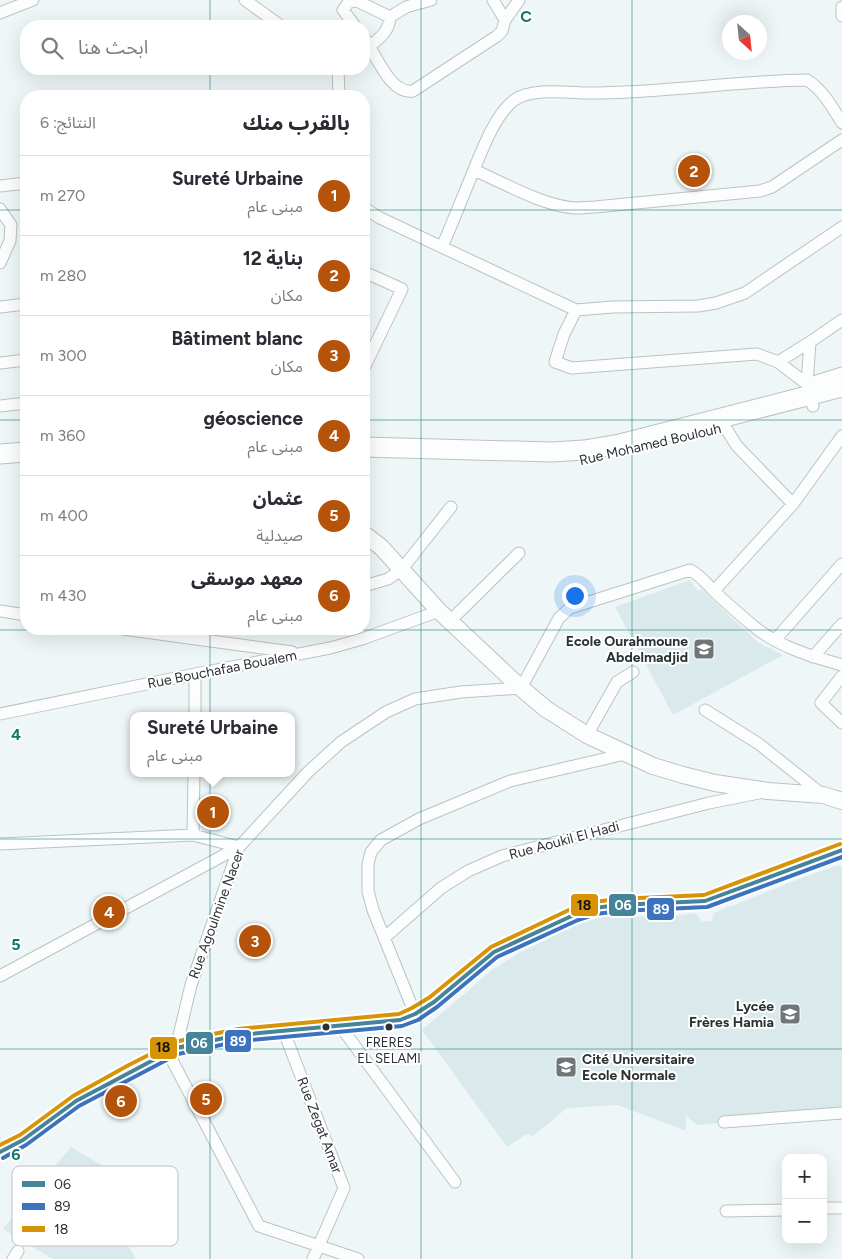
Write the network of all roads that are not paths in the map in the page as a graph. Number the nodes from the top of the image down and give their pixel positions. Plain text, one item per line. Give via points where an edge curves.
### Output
1 (33, 0) edge
2 (245, 0) edge
3 (431, 0) edge
4 (493, 0) edge
5 (519, 0) edge
6 (842, 7) edge
7 (0, 13) edge
8 (842, 16) edge
9 (390, 17) junction
10 (273, 20) edge
11 (350, 20) edge
12 (505, 20) junction
13 (370, 40) edge
14 (370, 47) edge
15 (338, 75) edge
16 (339, 90) edge
17 (842, 123) edge
18 (842, 140) edge
19 (474, 170) junction
20 (20, 184) edge
21 (0, 186) edge
22 (0, 209) edge
23 (370, 212) edge
24 (842, 227) edge
25 (442, 247) junction
26 (0, 263) edge
27 (370, 275) edge
28 (20, 305) edge
29 (0, 307) edge
30 (576, 310) junction
31 (842, 320) edge
32 (810, 342) junction
33 (370, 357) edge
34 (20, 361) edge
35 (778, 362) junction
36 (0, 363) edge
37 (842, 373) edge
38 (842, 387) edge
39 (810, 395) junction
40 (842, 398) edge
41 (20, 404) edge
42 (0, 406) edge
43 (725, 427) junction
44 (842, 436) edge
45 (370, 447) edge
46 (20, 452) edge
47 (0, 454) edge
48 (370, 457) edge
49 (20, 460) edge
50 (0, 462) edge
51 (794, 504) junction
52 (451, 507) dead end
53 (370, 539) edge
54 (519, 553) dead end
55 (842, 564) edge
56 (402, 569) junction
57 (370, 584) edge
58 (714, 591) junction
59 (0, 611) edge
60 (20, 614) edge
61 (445, 616) junction
62 (842, 624) edge
63 (168, 635) edge
64 (775, 640) junction
65 (304, 653) junction
66 (813, 657) junction
67 (842, 665) edge
68 (634, 672) dead end
69 (195, 674) junction
70 (842, 676) edge
71 (521, 688) junction
72 (705, 710) dead end
73 (196, 712) edge
74 (0, 714) edge
75 (842, 722) edge
76 (587, 735) junction
77 (625, 754) junction
78 (194, 777) edge
79 (768, 791) junction
80 (823, 795) junction
81 (842, 801) edge
82 (192, 835) junction
83 (0, 844) edge
84 (239, 847) junction
85 (842, 850) edge
86 (384, 938) junction
87 (0, 976) edge
88 (415, 1014) junction
89 (341, 1027) junction
90 (284, 1032) junction
91 (176, 1048) junction
92 (842, 1113) edge
93 (724, 1122) dead end
94 (0, 1150) edge
95 (455, 1182) dead end
96 (842, 1201) edge
97 (827, 1207) edge
98 (827, 1208) edge
99 (842, 1208) edge
100 (782, 1210) edge
101 (726, 1211) dead end
102 (318, 1246) junction
103 (313, 1259) edge
104 (358, 1259) edge

1 - 7 street
2 - 10 street
3 - 9 street via 406,7
4 - 12 street
5 - 12 street
6 - 8 street
9 - 11 street via 357,1 349,2 343,10
9 - 13 street via 385,33
12 - 14 street via 497,36 413,91 406,92 391,82
15 - 16 street
17 - 19 street via 815,85 807,80 598,93 542,92 514,100 504,110 488,136
18 - 19 street via 760,191 595,207 574,208 556,204
19 - 25 street
20 - 21 street
22 - 26 street via 11,225 10,241
23 - 25 street
24 - 30 street via 745,293 716,303
25 - 30 street
27 - 33 street via 402,289
28 - 29 street
30 - 35 street via 554,362 572,368 757,354
31 - 32 street
32 - 35 street
32 - 39 street
34 - 36 street
35 - 39 street
37 - 39 street
38 - 39 main road
39 - 40 main road, Rue Mohamed Boulouh
39 - 43 main road, Rue Mohamed Boulouh
39 - 45 main road via 620,444 584,450
41 - 42 street
43 - 48 main road, Rue Mohamed Boulouh via 606,457 560,462
43 - 51 street via 737,446
44 - 51 street
46 - 47 main road
49 - 50 main road
51 - 58 street
52 - 56 street
53 - 56 main road
54 - 61 street
55 - 64 street
56 - 57 street via 388,579
56 - 61 main road
58 - 64 street via 752,626
58 - 71 street via 690,570 570,608 559,618
59 - 60 street
61 - 65 street, Rue Bouchafaa Boualem
61 - 71 main road
62 - 66 street
63 - 65 street
64 - 66 street
65 - 69 street, Rue Bouchafaa Boualem
66 - 67 street
68 - 76 street via 617,682
69 - 73 street
69 - 74 street, Rue Bouchafaa Boualem
70 - 75 street via 821,703
71 - 76 main road via 546,709
71 - 84 street, Rue Agoulmine Nacer via 415,699 386,712 341,742 308,772
72 - 80 street via 759,744
76 - 77 main road
77 - 79 main road via 683,775
77 - 86 street via 510,781 419,819 381,840 371,852 368,891
78 - 82 street
79 - 80 main road
79 - 86 street, Rue Aoukil El Hadi via 502,856 468,871 441,888
80 - 81 main road
82 - 83 street
82 - 84 street
84 - 87 street
84 - 91 street, Rue Agoulmine Nacer via 191,985
85 - 88 main road via 705,901 618,905 576,914 494,952
86 - 88 street
88 - 89 main road via 400,1020
89 - 90 main road
89 - 95 street
90 - 91 main road via 239,1035
90 - 102 street, Rue Zegat Amar via 344,1188
91 - 94 main road via 76,1101 23,1140
91 - 102 street, Rue Agoulmine Nacer via 173,1062 259,1226
92 - 93 street
96 - 97 street
98 - 99 street
100 - 101 street
102 - 103 street, Rue Zegat Amar
102 - 104 street, Rue Agoulmine Nacer

